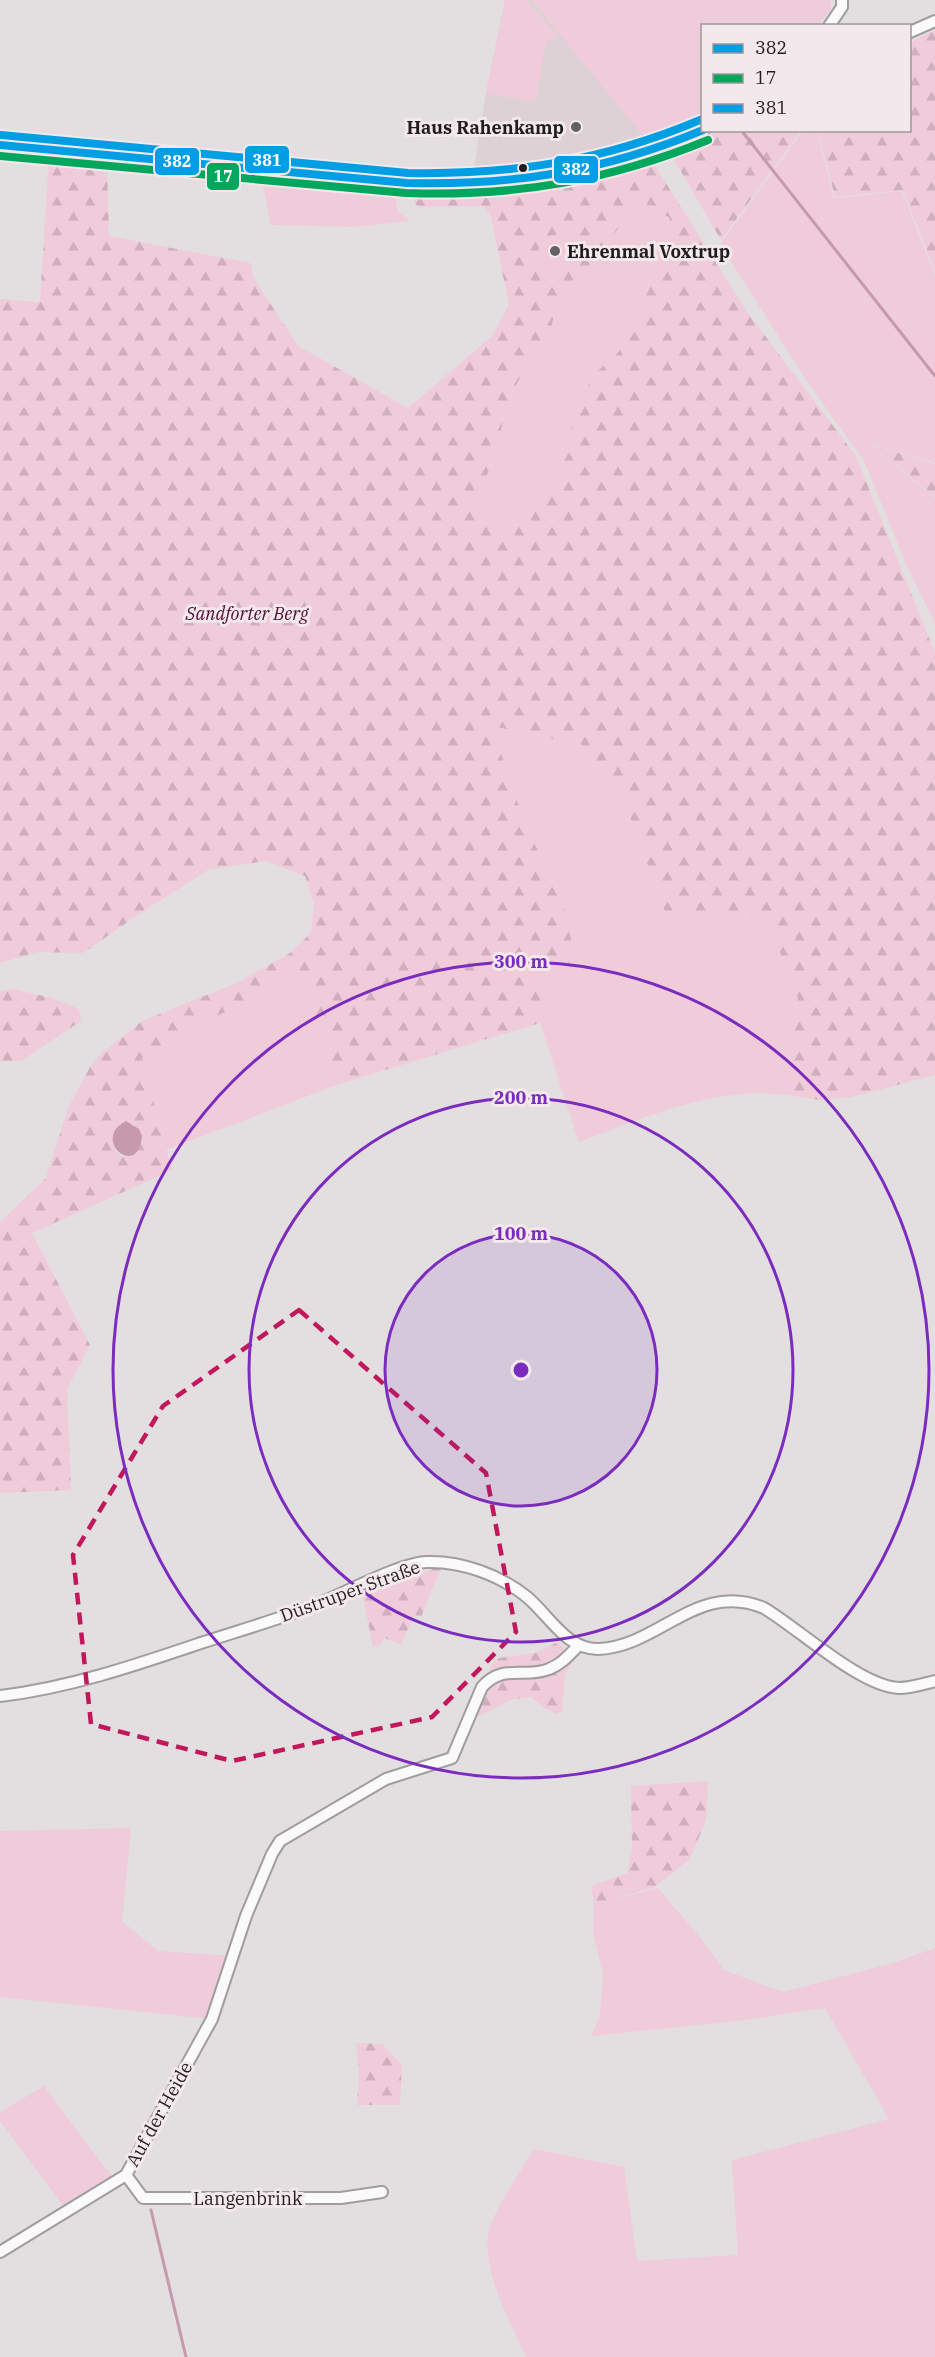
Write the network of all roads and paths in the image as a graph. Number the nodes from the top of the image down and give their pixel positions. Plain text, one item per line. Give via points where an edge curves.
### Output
1 (844, 2) edge
2 (935, 21) edge
3 (830, 24) edge
4 (911, 31) edge
5 (701, 131) edge
6 (0, 145) edge
7 (579, 1645) junction
8 (935, 1681) edge
9 (0, 1696) edge
10 (126, 2175) junction
11 (382, 2192) dead end
12 (0, 2252) edge

1 - 3 street
2 - 4 street
5 - 6 street via 641,156 587,171 466,184 407,183
7 - 8 street via 596,1649 615,1647 696,1609 734,1599 764,1608 860,1675 881,1685 898,1688
7 - 9 street, Düstruper Straße via 527,1597 499,1579 468,1566 423,1562 310,1607 170,1654 91,1678
7 - 10 street, Auf der Heide via 560,1664 547,1670 503,1673 490,1678 482,1687 452,1758 386,1779 280,1841 246,1916 212,2019
10 - 11 street, Langenbrink via 142,2198 340,2198
10 - 12 street, Auf der Heide

